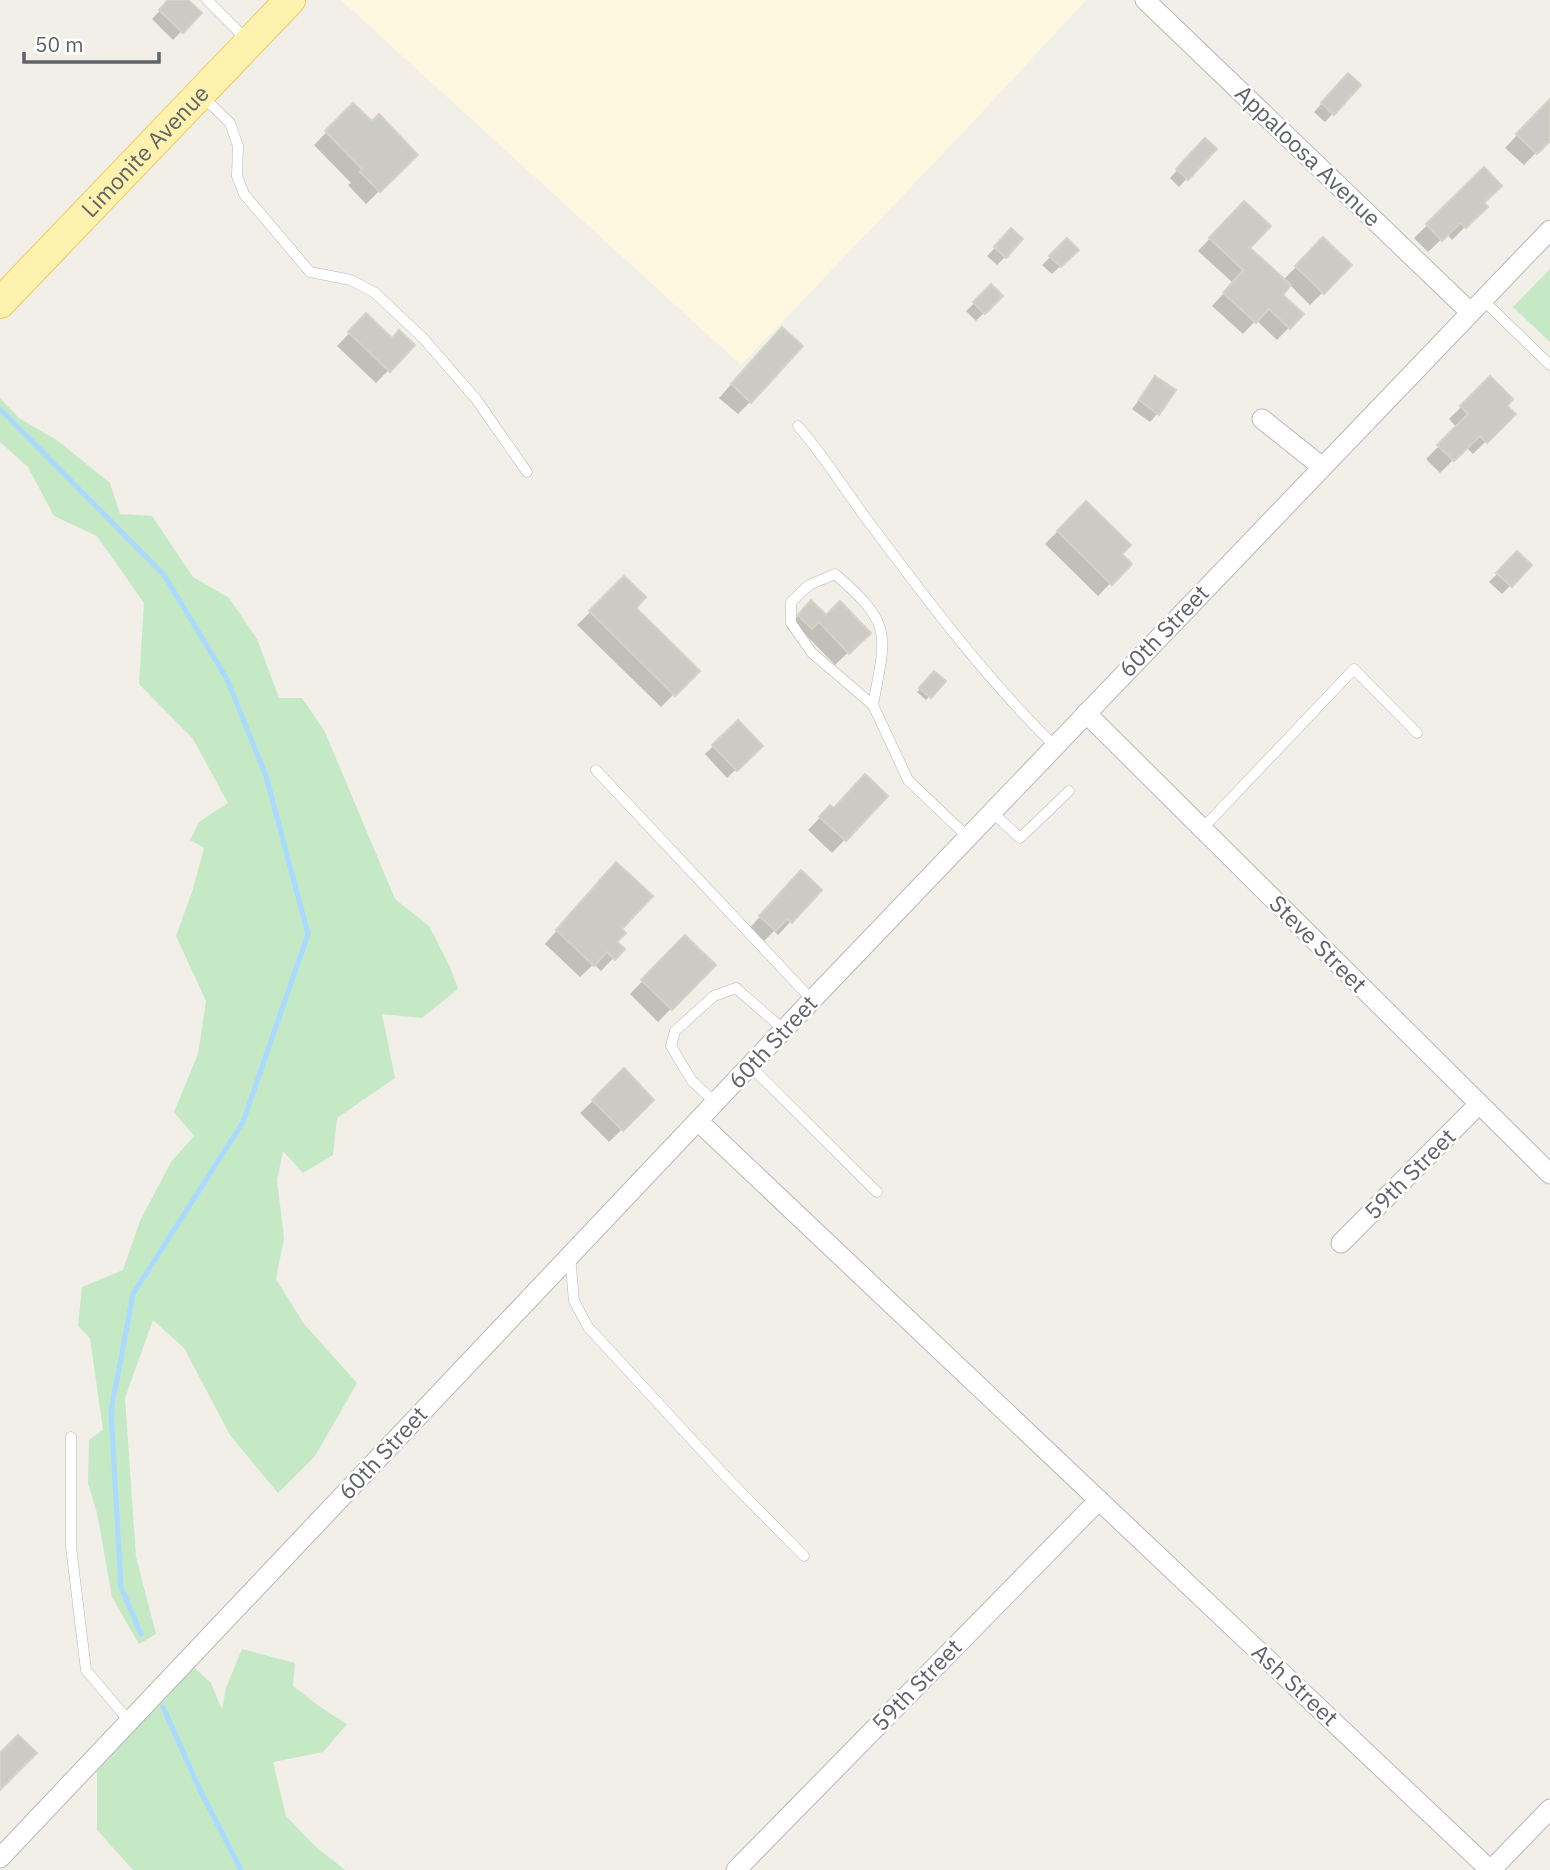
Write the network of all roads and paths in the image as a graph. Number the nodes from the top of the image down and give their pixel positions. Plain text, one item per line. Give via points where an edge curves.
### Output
1 (207, 0) edge
2 (290, 0) edge
3 (1145, 0) edge
4 (249, 42) junction
5 (199, 93) junction
6 (1550, 230) edge
7 (0, 303) edge
8 (1476, 306) junction
9 (1550, 365) edge
10 (1262, 419) dead end
11 (798, 426) dead end
12 (1322, 467) junction
13 (527, 472) dead end
14 (873, 705) junction
15 (1086, 713) junction
16 (1417, 733) dead end
17 (1055, 746) junction
18 (596, 770) dead end
19 (1069, 791) dead end
20 (992, 812) junction
21 (1202, 829) junction
22 (968, 837) junction
23 (813, 1000) junction
24 (784, 1030) junction
25 (750, 1066) junction
26 (715, 1102) junction
27 (1479, 1104) junction
28 (698, 1121) junction
29 (1550, 1174) edge
30 (877, 1192) dead end
31 (1341, 1243) dead end
32 (570, 1255) junction
33 (71, 1437) dead end
34 (1099, 1500) junction
35 (804, 1556) dead end
36 (129, 1721) junction
37 (1550, 1809) edge
38 (0, 1857) edge
39 (736, 1870) edge
40 (1491, 1870) edge

1 - 4 lane
2 - 4 main road, Limonite Avenue
3 - 8 street, Appaloosa Avenue
4 - 5 main road, Limonite Avenue
5 - 7 main road, Limonite Avenue
5 - 13 lane via 230,123 244,194 310,272 351,280 374,293 423,338 476,399
6 - 8 street, 60th Street
8 - 9 lane
8 - 12 street, 60th Street
10 - 12 street
11 - 17 lane via 939,614
12 - 15 street, 60th Street
14 - 14 lane via 812,653 791,624 791,602 809,585 835,574 858,593 878,619 884,636
14 - 22 lane via 908,780
15 - 17 street, 60th Street
15 - 21 street, Steve Street
16 - 21 lane via 1354,669
17 - 20 street, 60th Street
18 - 23 lane
19 - 20 lane via 1020,838
20 - 22 street, 60th Street
21 - 27 street, Steve Street
22 - 23 street, 60th Street
23 - 24 street, 60th Street
24 - 25 street, 60th Street
24 - 26 lane via 736,988 714,996 676,1031 671,1046 692,1082
25 - 26 street, 60th Street
25 - 30 lane
26 - 28 street, 60th Street
27 - 29 street, Steve Street
27 - 31 street, 59th Street
28 - 32 street, 60th Street
28 - 34 street, Ash Street
32 - 35 lane via 574,1301 588,1327
32 - 36 street, 60th Street
33 - 36 lane via 71,1547 86,1670
34 - 39 street, 59th Street
34 - 40 street, Ash Street
36 - 38 street, 60th Street
37 - 40 street

